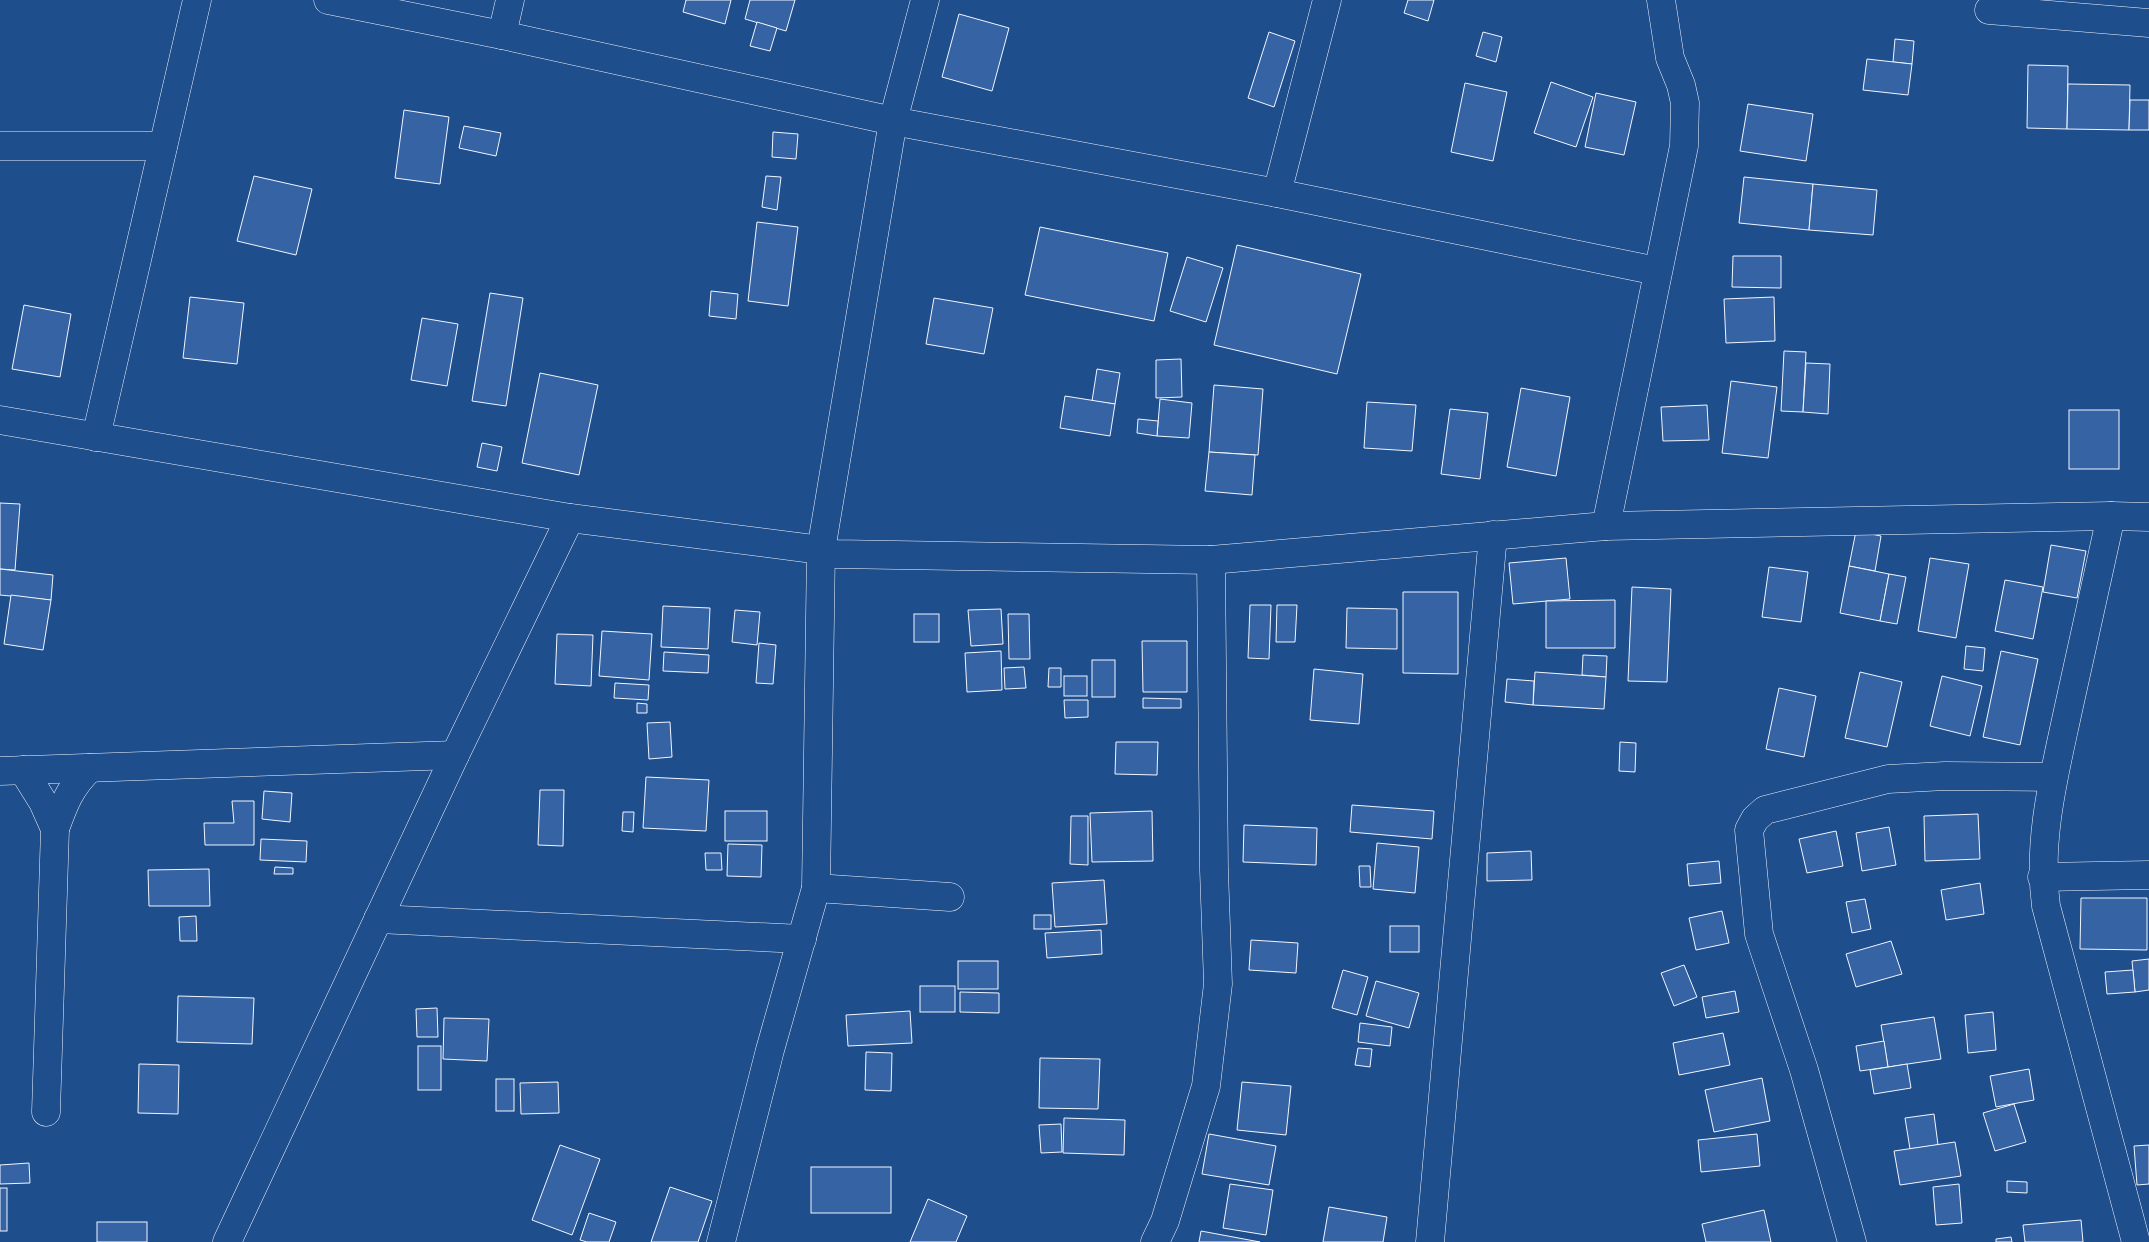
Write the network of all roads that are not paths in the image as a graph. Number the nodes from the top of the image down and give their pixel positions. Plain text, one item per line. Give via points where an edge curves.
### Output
1 (198, 0) edge
2 (328, 0) edge
3 (510, 0) edge
4 (926, 0) edge
5 (1327, 0) edge
6 (1662, 0) edge
7 (1990, 10) dead end
8 (2149, 23) edge
9 (502, 36) junction
10 (894, 121) junction
11 (0, 146) edge
12 (163, 146) junction
13 (1277, 193) junction
14 (1657, 271) junction
15 (0, 420) edge
16 (96, 437) junction
17 (2111, 516) junction
18 (2149, 517) edge
19 (570, 518) junction
20 (1606, 526) junction
21 (1493, 535) junction
22 (821, 550) junction
23 (1211, 560) junction
24 (455, 755) junction
25 (90, 768) junction
26 (11, 770) edge
27 (2054, 777) junction
28 (55, 829) junction
29 (2149, 875) edge
30 (2042, 877) junction
31 (816, 888) junction
32 (950, 896) dead end
33 (378, 919) junction
34 (802, 939) junction
35 (46, 1112) dead end
36 (227, 1242) edge
37 (721, 1242) edge
38 (1155, 1242) edge
39 (1430, 1242) edge
40 (1852, 1242) edge
41 (2136, 1242) edge

1 - 12 street
2 - 9 street
3 - 9 street
4 - 10 street
5 - 13 street
6 - 14 street via 1670,58 1685,103 1684,146
7 - 8 street
9 - 10 street
10 - 13 street
10 - 22 street
11 - 12 street
12 - 16 street
13 - 14 street
14 - 20 street
15 - 16 street
16 - 19 street
17 - 18 street
17 - 20 street
17 - 27 street
19 - 22 street
19 - 24 street
20 - 21 street
21 - 23 street
21 - 39 street
22 - 23 street via 834,554
22 - 31 street
23 - 38 street via 1218,984 1206,1086 1165,1221
24 - 25 street
24 - 33 street
25 - 26 street
25 - 28 street via 76,781
26 - 28 street via 43,802
27 - 30 street via 2043,839
27 - 40 street via 1888,779 1765,810 1749,830 1759,934 1804,1070
28 - 35 street
29 - 30 street
30 - 41 street via 2046,906
31 - 32 street
31 - 34 street
33 - 34 street
33 - 36 street
34 - 37 street

